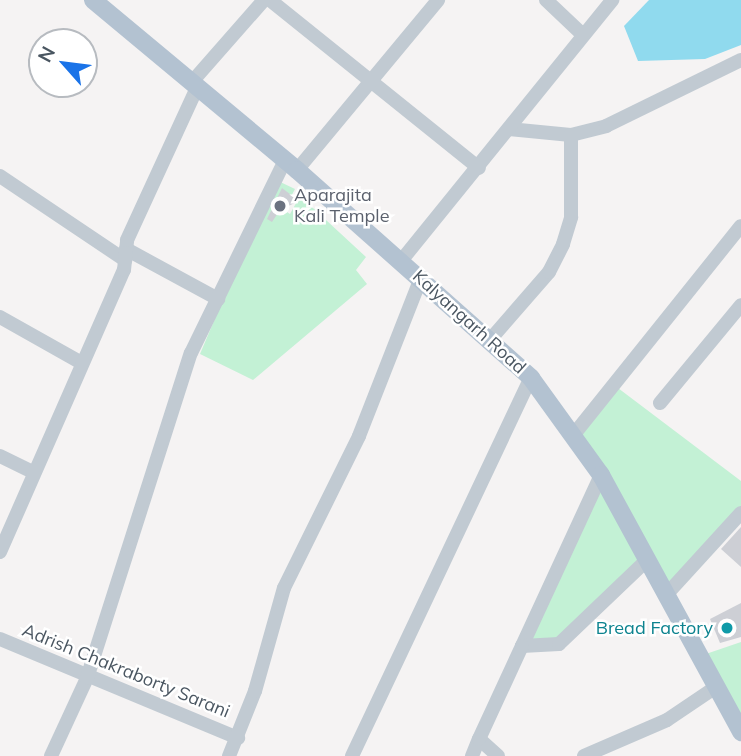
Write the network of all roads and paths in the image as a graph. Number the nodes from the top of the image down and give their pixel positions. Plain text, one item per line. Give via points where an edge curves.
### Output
1 (264, 0) edge
2 (270, 0) edge
3 (438, 0) edge
4 (546, 0) edge
5 (612, 0) edge
6 (98, 2) edge
7 (582, 34) junction
8 (741, 60) edge
9 (371, 79) junction
10 (194, 85) junction
11 (509, 129) junction
12 (571, 135) junction
13 (291, 165) junction
14 (479, 168) junction
15 (0, 177) edge
16 (738, 235) edge
17 (126, 254) junction
18 (401, 261) junction
19 (420, 280) junction
20 (218, 299) junction
21 (741, 305) edge
22 (0, 317) edge
23 (489, 341) junction
24 (80, 362) junction
25 (531, 378) junction
26 (660, 403) dead end
27 (575, 433) junction
28 (0, 456) edge
29 (33, 472) junction
30 (601, 475) junction
31 (741, 513) edge
32 (0, 552) edge
33 (646, 561) junction
34 (666, 595) junction
35 (0, 639) edge
36 (522, 646) junction
37 (87, 678) junction
38 (716, 687) junction
39 (741, 731) edge
40 (238, 738) junction
41 (479, 740) junction
42 (616, 751) edge
43 (51, 756) edge
44 (229, 756) edge
45 (352, 756) edge
46 (472, 756) edge
47 (498, 756) edge
48 (584, 756) edge

1 - 10 street
2 - 9 street
3 - 9 street
4 - 7 street
5 - 7 street
6 - 10 main road, Kalyangarh Road
7 - 11 street
8 - 12 street via 640,112
9 - 13 street
9 - 14 street
10 - 13 main road, Kalyangarh Road
10 - 17 street
11 - 12 street
11 - 14 street
12 - 23 street via 571,217 563,244 549,272
13 - 18 main road, Kalyangarh Road
13 - 20 street
14 - 18 street
15 - 17 street
16 - 27 street
17 - 20 street
17 - 24 street
18 - 19 main road, Kalyangarh Road
19 - 23 main road, Kalyangarh Road
19 - 40 street via 359,436 284,588
20 - 37 street via 181,382
21 - 26 street
22 - 24 street
23 - 25 main road, Kalyangarh Road
24 - 29 street
25 - 27 main road, Kalyangarh Road
25 - 45 street
27 - 30 main road, Kalyangarh Road
28 - 29 street
29 - 32 street
30 - 33 main road, Kalyangarh Road
30 - 36 street
31 - 34 street
33 - 34 main road, Kalyangarh Road
33 - 36 street via 559,644
34 - 38 main road, Kalyangarh Road
35 - 37 street, Adrish Chakraborty Sarani
36 - 41 street
37 - 40 street, Adrish Chakraborty Sarani
37 - 43 street
38 - 39 main road, Kalyangarh Road
38 - 42 street
40 - 44 street
41 - 46 street
41 - 47 street
42 - 48 street

